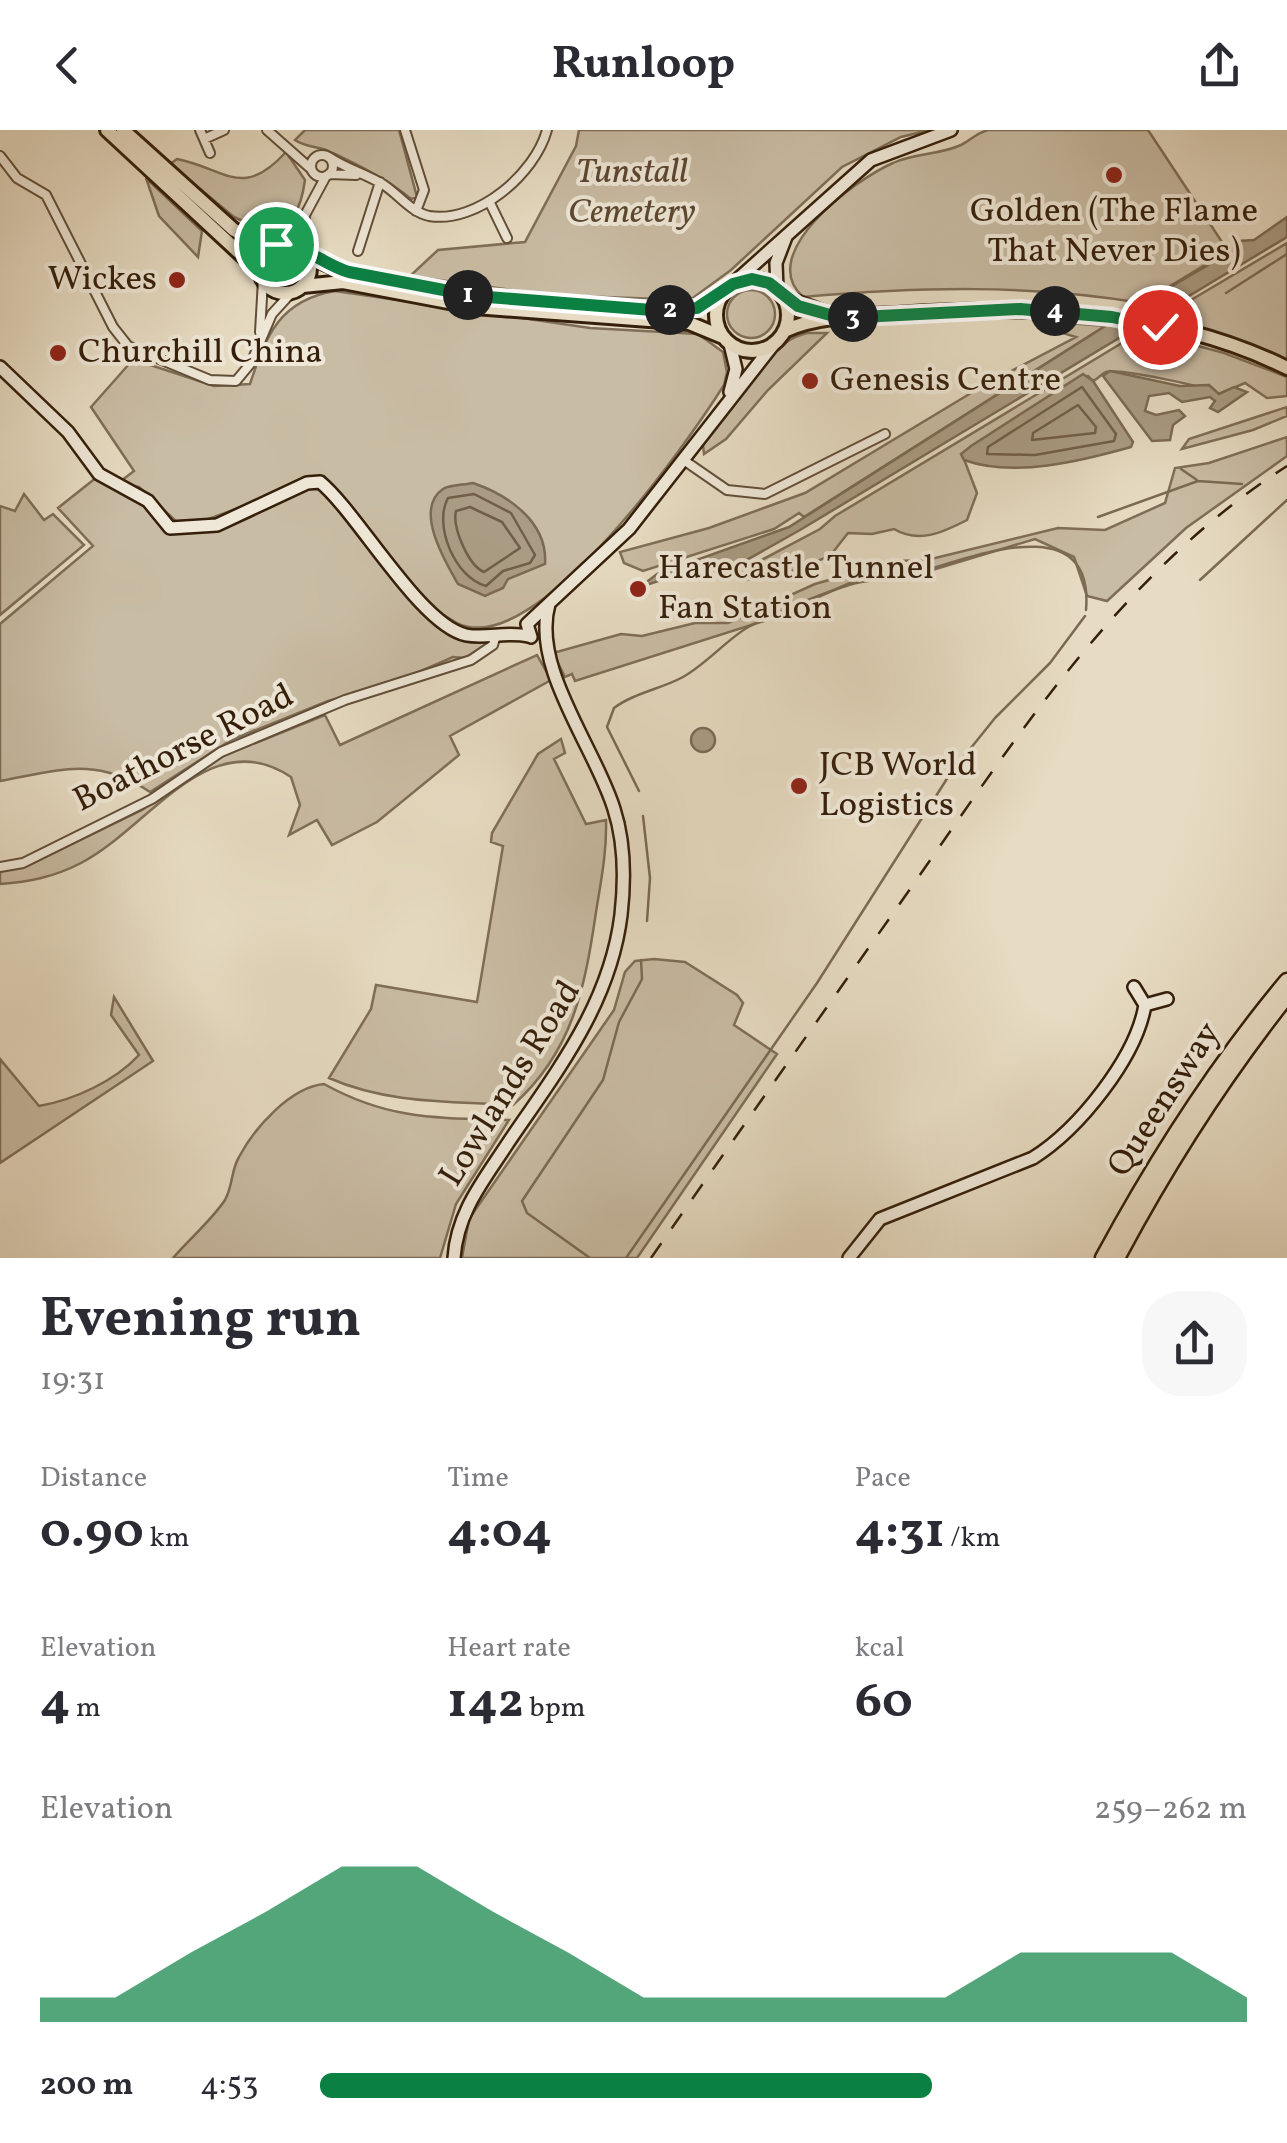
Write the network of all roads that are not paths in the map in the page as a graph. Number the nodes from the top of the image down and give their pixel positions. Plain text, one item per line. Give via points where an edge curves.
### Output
1 (107, 130) edge
2 (123, 130) edge
3 (224, 130) edge
4 (267, 130) edge
5 (404, 130) edge
6 (547, 130) edge
7 (951, 130) edge
8 (202, 134) edge
9 (291, 147) junction
10 (210, 153) dead end
11 (318, 155) junction
12 (0, 156) edge
13 (329, 156) junction
14 (314, 173) junction
15 (327, 175) junction
16 (356, 175) junction
17 (380, 182) junction
18 (311, 198) junction
19 (489, 201) junction
20 (416, 211) junction
21 (304, 215) junction
22 (791, 229) junction
23 (502, 235) dead end
24 (273, 246) junction
25 (358, 251) dead end
26 (304, 252) junction
27 (261, 276) junction
28 (298, 289) junction
29 (726, 290) junction
30 (780, 293) junction
31 (841, 318) junction
32 (784, 331) junction
33 (726, 340) junction
34 (258, 341) junction
35 (772, 345) junction
36 (0, 367) edge
37 (1287, 368) edge
38 (727, 401) junction
39 (885, 434) dead end
40 (685, 461) junction
41 (534, 629) junction
42 (503, 632) junction
43 (0, 867) edge
44 (1287, 977) edge
45 (1134, 988) dead end
46 (1287, 996) edge
47 (1166, 1000) dead end
48 (1145, 1005) junction
49 (454, 1258) edge
50 (849, 1258) edge
51 (1104, 1258) edge
52 (1117, 1258) edge

1 - 27 main road
2 - 24 main road via 234,230
3 - 8 street
4 - 9 street
5 - 20 street via 424,190
6 - 19 street via 529,167
7 - 22 street via 871,160
8 - 10 street
9 - 11 street
9 - 14 street
11 - 13 street
11 - 14 street
12 - 34 street via 16,178 46,195 128,346 230,383 246,372
13 - 15 street
13 - 16 street
14 - 15 street
14 - 18 street
15 - 16 street
15 - 18 street
16 - 17 street
17 - 20 street
17 - 25 street
18 - 21 street
19 - 20 street via 443,216
19 - 23 street
21 - 24 street
21 - 26 street
22 - 29 street
22 - 30 street via 776,262
24 - 26 main road via 289,243
24 - 27 main road via 262,258
26 - 28 main road via 310,273
26 - 29 main road via 349,272 551,305 678,310 697,308
27 - 28 main road via 274,291
27 - 34 street
28 - 33 main road via 343,282 475,307 689,323
28 - 34 street via 272,314
29 - 30 main road via 752,279
29 - 33 main road via 716,318
30 - 31 main road
30 - 32 main road via 788,316
31 - 32 main road
31 - 37 main road via 998,309 1112,317 1221,342
32 - 35 main road
33 - 35 main road via 749,351
33 - 38 street via 736,369
35 - 38 street
36 - 42 street via 68,432 98,474 148,501 170,528 217,525 320,482 437,616 466,634
38 - 40 street
39 - 40 street via 802,479 756,495 727,490
40 - 41 street via 630,529 549,604
41 - 42 street
41 - 49 street, Lowlands Road via 614,809 622,850 618,935 600,1000 465,1209
42 - 43 street, Boathorse Road via 471,660 256,737 152,800 23,863
44 - 51 highway, Queensway via 1148,1177
45 - 48 street
46 - 52 highway, Queensway via 1158,1182
47 - 48 street
48 - 50 street via 1128,1053 1054,1144 880,1219

